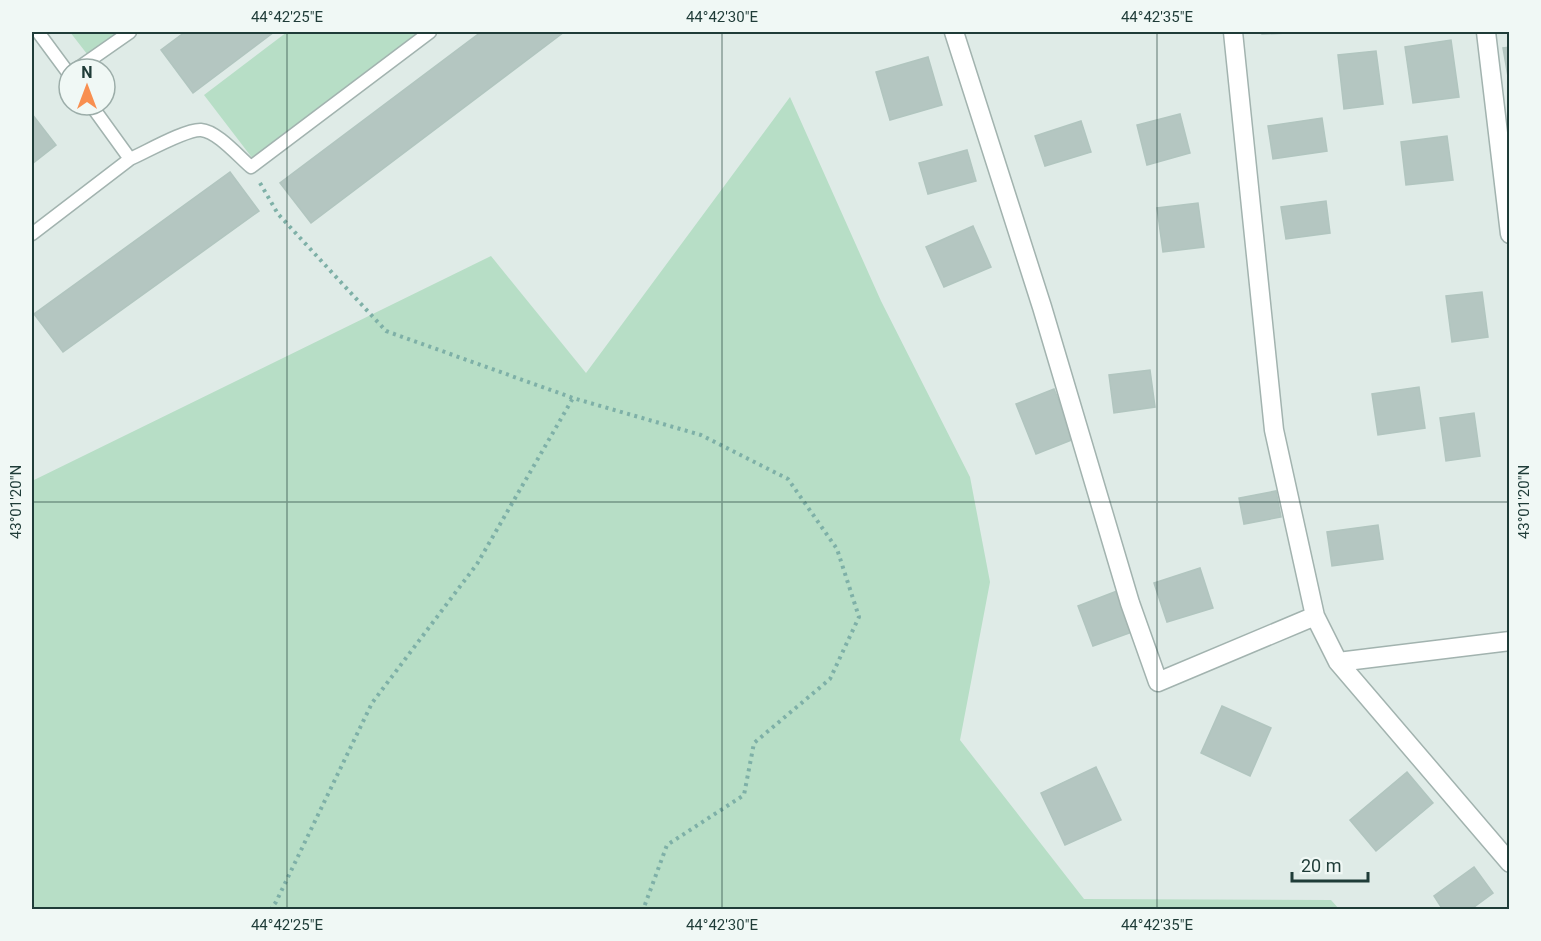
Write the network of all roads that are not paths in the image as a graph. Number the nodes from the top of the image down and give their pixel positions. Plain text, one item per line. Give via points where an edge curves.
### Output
1 (38, 32) edge
2 (130, 32) edge
3 (430, 32) edge
4 (954, 32) edge
5 (1233, 32) edge
6 (1486, 32) edge
7 (94, 57) edge
8 (57, 58) edge
9 (100, 117) edge
10 (130, 159) junction
11 (32, 234) edge
12 (1509, 234) edge
13 (1315, 616) junction
14 (1509, 641) edge
15 (1338, 662) junction
16 (1509, 864) edge

1 - 8 lane
2 - 7 lane
3 - 10 lane via 251,167 220,139 202,130 181,135
4 - 13 street via 1042,307 1130,603 1158,682
5 - 13 street via 1274,430
6 - 12 street
9 - 10 lane
10 - 11 lane
13 - 15 street
14 - 15 street
15 - 16 street

